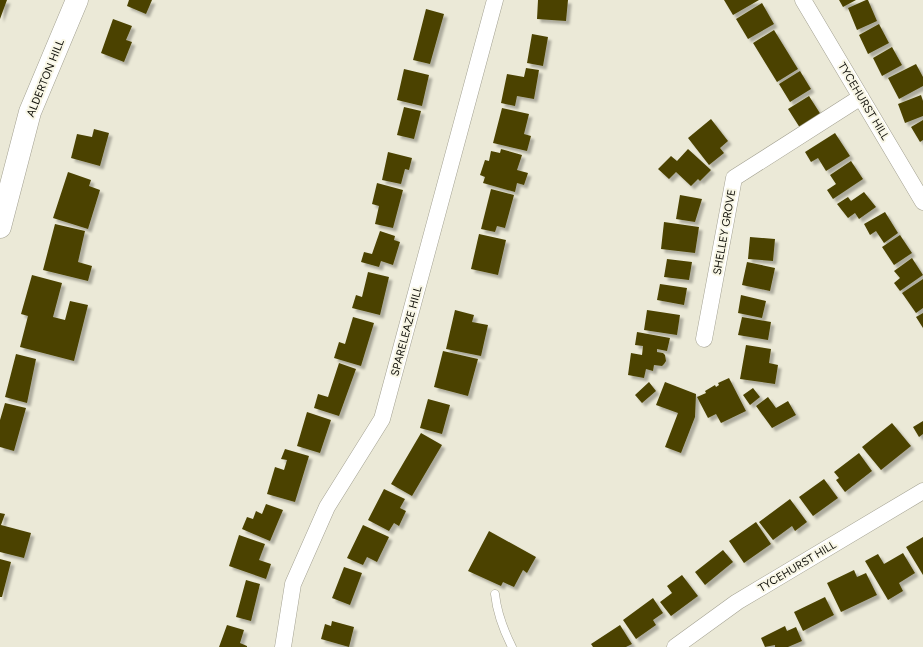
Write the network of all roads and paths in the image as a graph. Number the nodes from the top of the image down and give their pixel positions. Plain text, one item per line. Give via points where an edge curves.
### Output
1 (77, 0) edge
2 (495, 0) edge
3 (803, 0) edge
4 (861, 97) junction
5 (923, 202) edge
6 (0, 227) edge
7 (704, 339) dead end
8 (923, 491) edge
9 (495, 594) dead end
10 (283, 647) edge
11 (512, 647) edge
12 (676, 647) edge

1 - 6 street, ALDERTON HILL via 30,112
2 - 10 street, SPARELEAZE HILL via 382,419 327,507 293,584
3 - 4 street, TYCEHURST HILL
4 - 5 street, TYCEHURST HILL
4 - 7 street, SHELLEY GROVE via 734,178
8 - 12 street, TYCEHURST HILL via 737,602
9 - 11 lane

